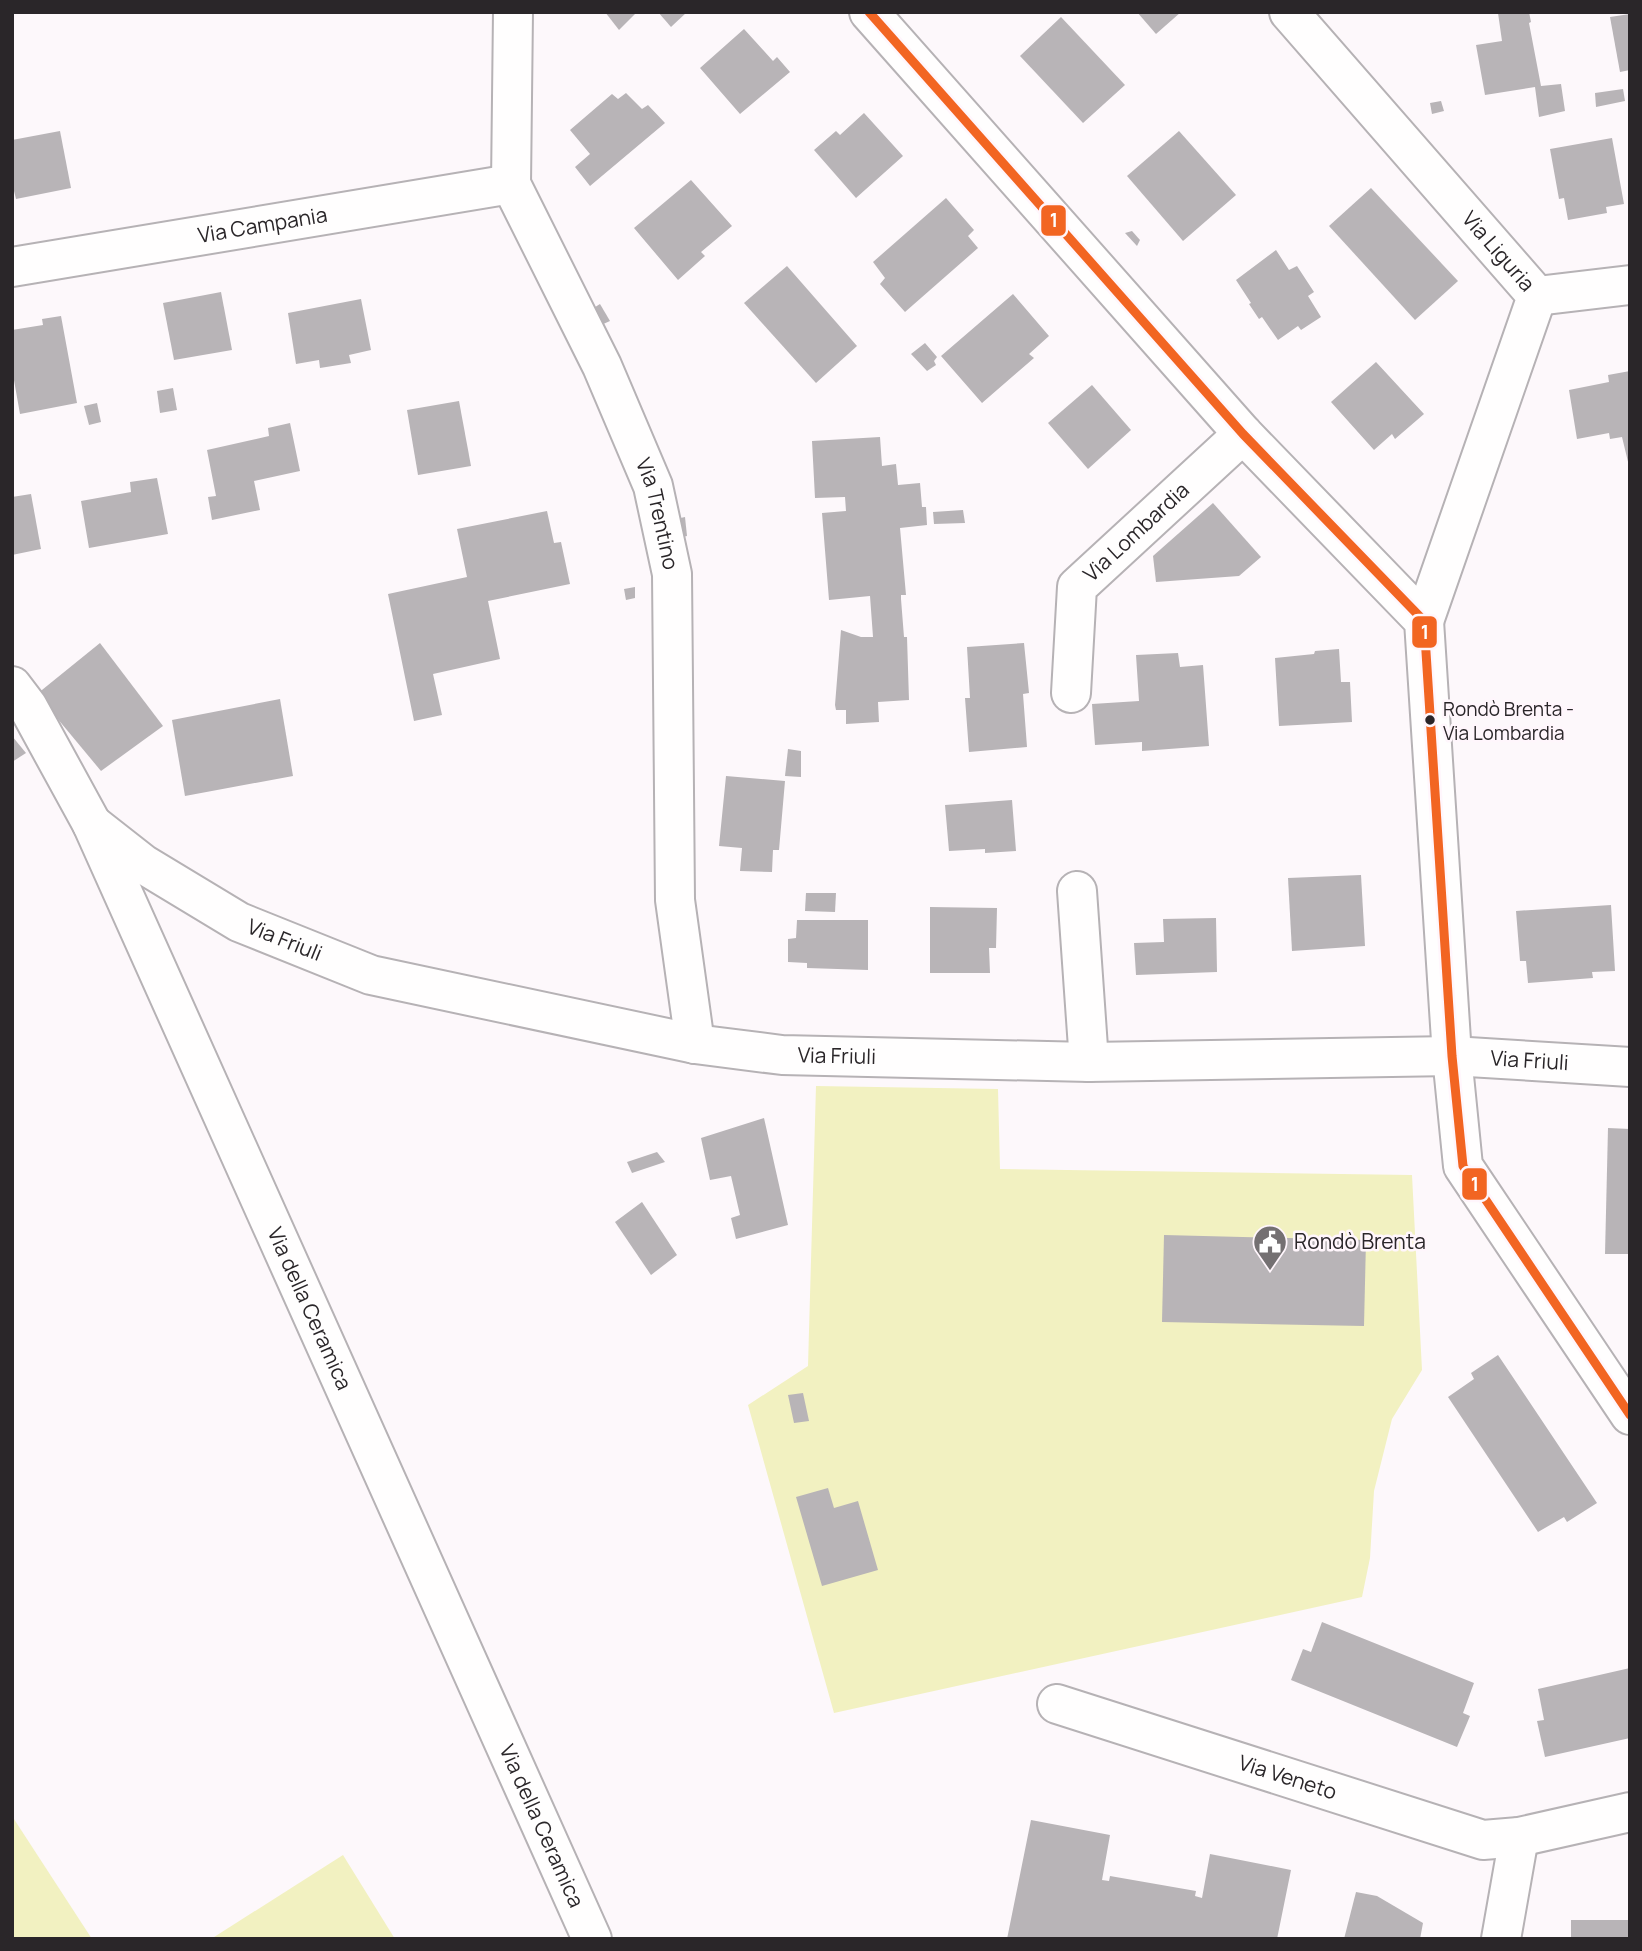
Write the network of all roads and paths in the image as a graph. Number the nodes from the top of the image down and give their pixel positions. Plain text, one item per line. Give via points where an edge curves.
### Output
1 (513, 12) edge
2 (869, 12) edge
3 (1289, 12) edge
4 (511, 184) junction
5 (12, 267) edge
6 (1630, 285) edge
7 (1537, 296) junction
8 (1243, 434) junction
9 (1424, 621) junction
10 (12, 686) edge
11 (1071, 693) dead end
12 (92, 824) junction
13 (1077, 891) dead end
14 (695, 1044) junction
15 (1452, 1056) junction
16 (1089, 1062) junction
17 (1630, 1067) edge
18 (1630, 1415) edge
19 (1057, 1704) dead end
20 (1630, 1812) edge
21 (1519, 1837) junction
22 (592, 1939) edge
23 (1501, 1939) edge

1 - 4 street, Via Trentino
2 - 8 street
3 - 7 street, Via Liguria
4 - 5 street, Via Campania
4 - 14 street, Via Trentino via 602,366 653,486 672,574 675,900
6 - 7 street
7 - 9 street, Via Liguria
8 - 9 street
8 - 11 street, Via Lombardia via 1077,587
9 - 15 street
10 - 12 street, Via della Ceramica
12 - 14 street, Via Friuli via 143,864 239,922 371,975
12 - 22 street, Via della Ceramica
13 - 16 street
14 - 16 street, Via Friuli via 782,1055
15 - 16 street, Via Friuli
15 - 17 street, Via Friuli
15 - 18 street via 1463,1166
19 - 21 street, Via Veneto via 1483,1840
20 - 21 street, Via Veneto
21 - 23 street

